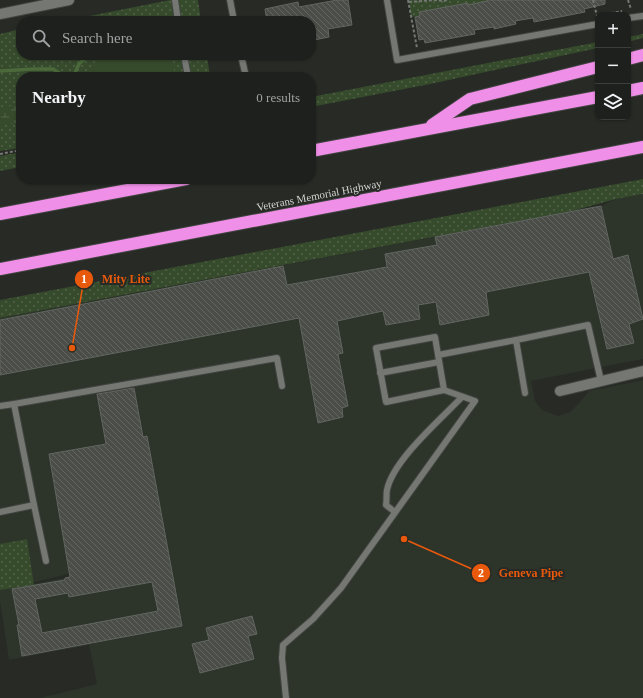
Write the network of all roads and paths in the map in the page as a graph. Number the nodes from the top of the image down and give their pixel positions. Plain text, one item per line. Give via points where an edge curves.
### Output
1 (69, 0) edge
2 (175, 0) edge
3 (230, 0) edge
4 (387, 0) edge
5 (447, 0) edge
6 (593, 0) edge
7 (628, 0) edge
8 (408, 1) edge
9 (32, 4) edge
10 (631, 9) dead end
11 (595, 12) edge
12 (0, 14) edge
13 (177, 16) edge
14 (233, 16) edge
15 (643, 16) edge
16 (631, 18) edge
17 (595, 25) edge
18 (417, 51) dead end
19 (643, 56) edge
20 (631, 58) edge
21 (185, 60) edge
22 (242, 60) edge
23 (595, 68) edge
24 (187, 72) edge
25 (245, 72) edge
26 (643, 88) edge
27 (631, 90) edge
28 (595, 98) edge
29 (428, 128) junction
30 (643, 147) edge
31 (316, 150) edge
32 (16, 151) edge
33 (0, 154) edge
34 (159, 184) edge
35 (0, 214) edge
36 (0, 269) edge
37 (516, 340) junction
38 (438, 355) junction
39 (439, 362) junction
40 (643, 371) edge
41 (380, 372) junction
42 (601, 381) junction
43 (282, 386) dead end
44 (444, 390) junction
45 (560, 390) dead end
46 (525, 393) dead end
47 (462, 397) junction
48 (14, 404) junction
49 (0, 406) edge
50 (34, 505) junction
51 (0, 512) edge
52 (395, 512) junction
53 (46, 561) dead end
54 (286, 698) edge

1 - 9 street
2 - 13 lane
3 - 14 lane
4 - 17 lane via 398,60
5 - 8 path
6 - 11 path
7 - 10 path
8 - 18 path
9 - 12 street
15 - 16 lane
19 - 20 highway
21 - 24 lane
22 - 25 lane
23 - 29 highway via 470,99
26 - 27 highway
28 - 29 highway
29 - 31 highway
30 - 36 highway, Veterans Memorial Highway
32 - 33 path
34 - 35 highway
37 - 38 lane
37 - 42 lane via 588,326
37 - 46 lane
38 - 39 lane
38 - 41 lane via 435,337 376,348
39 - 41 lane
39 - 44 lane
40 - 42 street
41 - 44 lane via 386,402
42 - 45 street
43 - 48 lane via 277,358
44 - 47 lane
47 - 52 lane via 398,465 387,489 386,505
47 - 52 lane via 475,401
48 - 49 lane
48 - 50 lane
50 - 51 lane
50 - 53 lane
52 - 54 lane via 341,588 313,619 283,645

